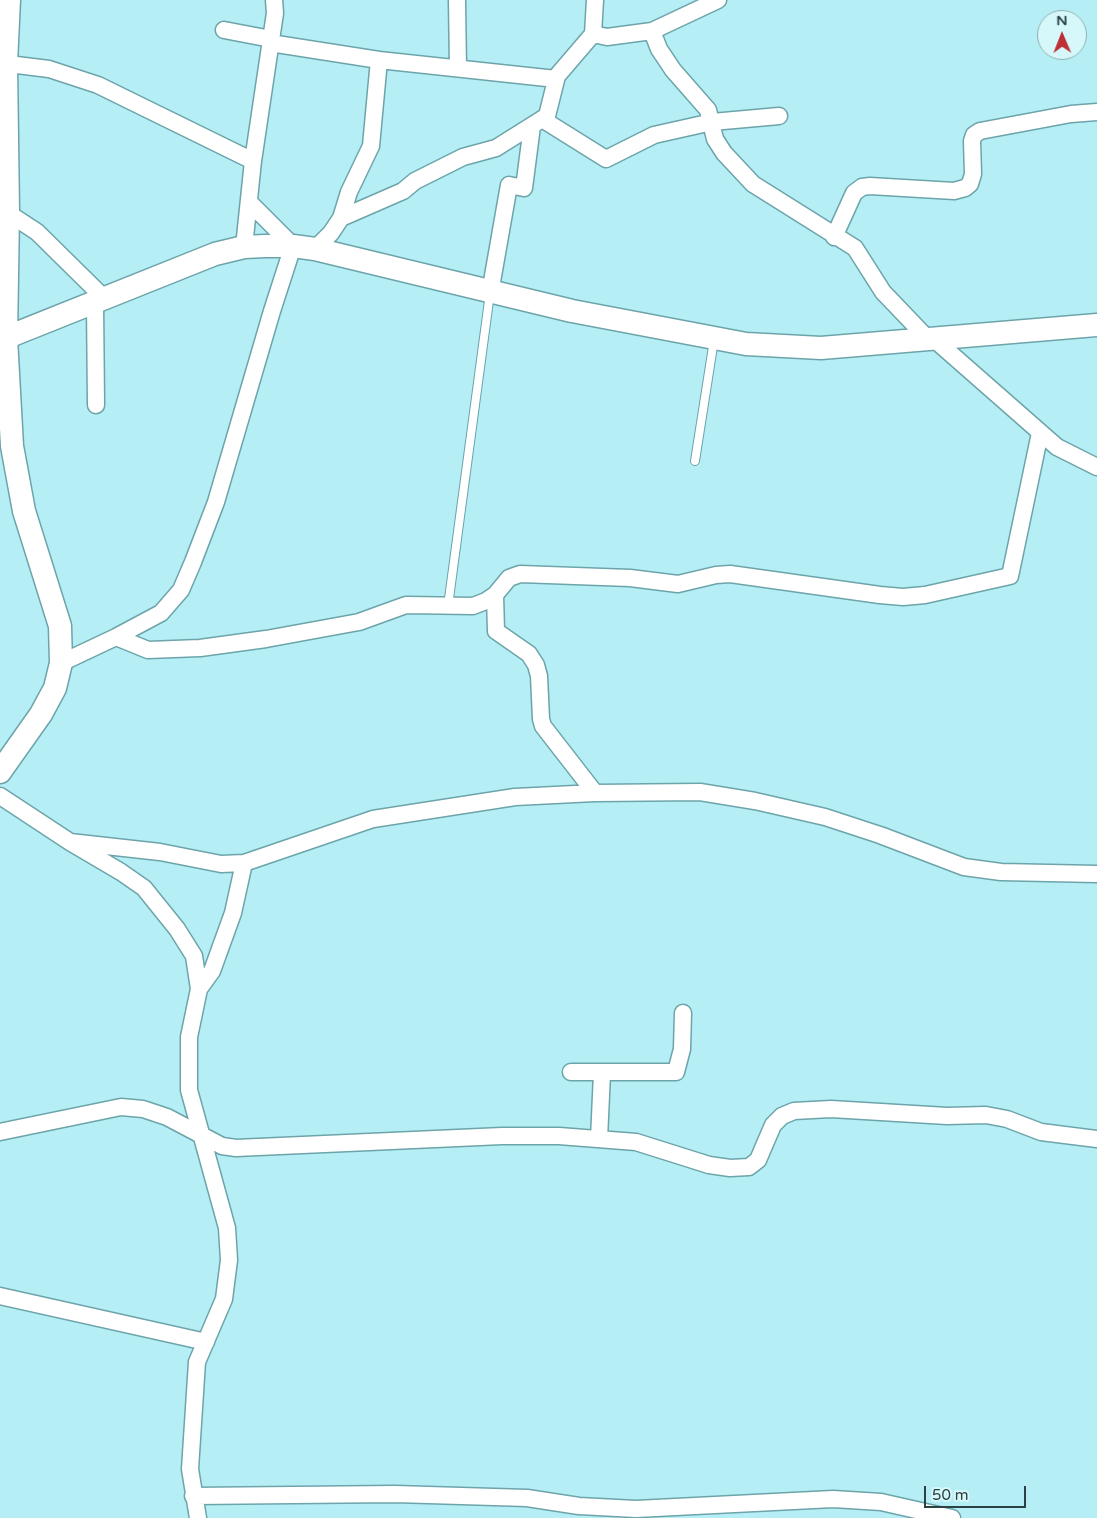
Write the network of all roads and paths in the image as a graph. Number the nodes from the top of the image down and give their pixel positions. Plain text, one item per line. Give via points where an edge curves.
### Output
1 (9, 0) edge
2 (274, 0) edge
3 (457, 0) edge
4 (596, 0) edge
5 (718, 0) edge
6 (224, 30) dead end
7 (652, 31) junction
8 (593, 34) junction
9 (271, 41) junction
10 (379, 60) junction
11 (3, 63) edge
12 (458, 68) junction
13 (556, 79) junction
14 (1097, 112) edge
15 (779, 116) dead end
16 (537, 122) junction
17 (712, 122) junction
18 (253, 161) junction
19 (249, 202) junction
20 (8, 212) junction
21 (341, 218) junction
22 (834, 237) junction
23 (244, 247) junction
24 (304, 248) junction
25 (490, 293) junction
26 (100, 301) junction
27 (1097, 325) edge
28 (714, 338) junction
29 (3, 339) edge
30 (931, 339) junction
31 (96, 405) dead end
32 (1040, 433) junction
33 (695, 461) dead end
34 (1097, 467) edge
35 (495, 594) junction
36 (448, 606) junction
37 (116, 637) junction
38 (61, 662) junction
39 (0, 772) edge
40 (595, 793) junction
41 (0, 796) edge
42 (70, 842) junction
43 (244, 863) junction
44 (1097, 874) edge
45 (200, 989) junction
46 (682, 1013) dead end
47 (571, 1072) dead end
48 (602, 1072) junction
49 (0, 1132) edge
50 (200, 1136) junction
51 (599, 1139) junction
52 (1097, 1139) edge
53 (0, 1296) edge
54 (206, 1342) junction
55 (193, 1496) junction
56 (198, 1518) edge
57 (952, 1518) edge

1 - 11 street
2 - 9 street
3 - 12 street
4 - 8 street
5 - 7 street
6 - 9 street
7 - 8 street via 607,37
7 - 17 street via 659,49 708,110
8 - 13 street
9 - 10 street
9 - 18 street
10 - 12 street
10 - 21 street via 371,146
11 - 18 street via 49,68 98,85
11 - 20 street
12 - 13 street
13 - 16 street via 547,116
14 - 22 street via 980,131 972,141 973,174 965,188 954,191 862,188 854,193
15 - 17 street
16 - 17 street via 606,159 654,135
16 - 21 street via 496,148 463,157 415,181 403,191
16 - 25 street via 524,188 509,185
17 - 22 street via 715,139 724,153 753,184
18 - 19 street
19 - 23 street
19 - 24 street
20 - 26 street via 37,232
20 - 29 street
21 - 24 street via 331,233
22 - 30 street via 855,248 883,292
23 - 24 street
23 - 26 street via 216,254
24 - 25 street
24 - 37 street via 272,311 216,502 181,590 161,613
25 - 28 street
25 - 36 lane
26 - 29 street
26 - 31 street
27 - 30 street
28 - 30 street via 746,344 812,348
28 - 33 lane
29 - 38 street via 16,474 24,511 60,626
30 - 32 street
32 - 34 street via 1057,447
32 - 35 street via 1010,576 903,597 730,574 678,584 630,578 520,574 509,578
35 - 36 street via 473,606
35 - 40 street via 496,631 529,654 536,665 543,726
36 - 37 street via 406,605 359,622 200,648 148,650
37 - 38 street
38 - 39 street via 55,688 41,714
40 - 43 street via 515,797 373,819
40 - 44 street via 700,792 825,817 964,867 1001,872
41 - 42 street
42 - 43 street via 160,852 221,864
42 - 45 street via 144,888 162,908 194,956
43 - 45 street via 233,913 212,971
45 - 50 street via 189,1037 188,1064 189,1090
46 - 48 street via 682,1049 676,1072
47 - 48 street
48 - 51 street
49 - 50 street via 122,1107 144,1109 167,1117
50 - 51 street via 222,1146 236,1148 502,1136
50 - 54 street via 228,1228 229,1260 224,1299
51 - 52 street via 636,1142 709,1165 749,1167 758,1160 773,1125 782,1116 794,1111 831,1109 947,1116 986,1114 1041,1132
53 - 54 street
54 - 55 street via 197,1362 190,1469
55 - 56 street
55 - 57 street via 395,1494 527,1498 579,1506 636,1509 833,1499 881,1502

